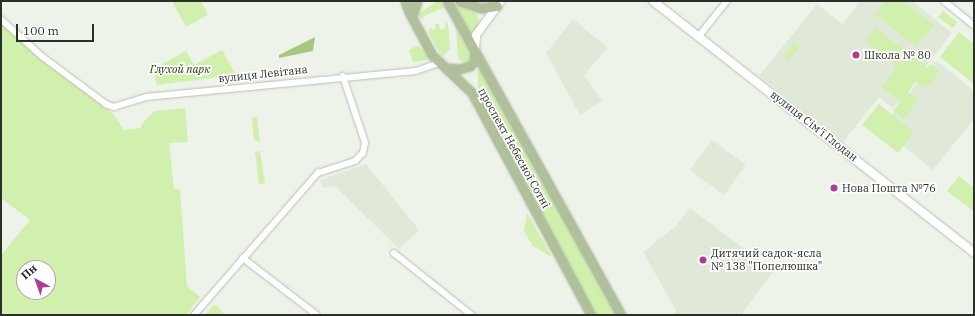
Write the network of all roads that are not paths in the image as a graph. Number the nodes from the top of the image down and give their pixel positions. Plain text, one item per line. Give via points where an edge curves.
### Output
1 (405, 1) edge
2 (417, 1) edge
3 (447, 1) edge
4 (460, 1) edge
5 (653, 1) edge
6 (727, 1) edge
7 (944, 1) edge
8 (499, 3) edge
9 (412, 17) junction
10 (1, 19) edge
11 (974, 24) edge
12 (699, 36) junction
13 (475, 51) junction
14 (442, 65) junction
15 (343, 77) junction
16 (394, 252) dead end
17 (974, 253) edge
18 (243, 258) junction
19 (194, 315) edge
20 (317, 315) edge
21 (472, 315) edge
22 (591, 315) edge
23 (621, 315) edge

1 - 9 main road, проспект Небесної Сотні
2 - 9 main road
3 - 13 main road, проспект Небесної Сотні
4 - 8 main road via 480,8
5 - 12 street, вулиця Сім'ї Глодан
6 - 12 street
7 - 11 street
8 - 13 street, вулиця Левітана via 476,35
9 - 14 main road, проспект Небесної Сотні
10 - 15 street, вулиця Левітана via 44,57 106,104 114,107 146,97
12 - 17 street, вулиця Сім'ї Глодан
13 - 14 main road, вулиця Левітана via 474,61 467,67
13 - 23 main road, проспект Небесної Сотні
14 - 15 street, вулиця Левітана via 416,71
14 - 22 main road, проспект Небесної Сотні via 472,93
15 - 18 street via 365,143 363,154 355,161 318,173
16 - 21 street
18 - 19 street
18 - 20 street

